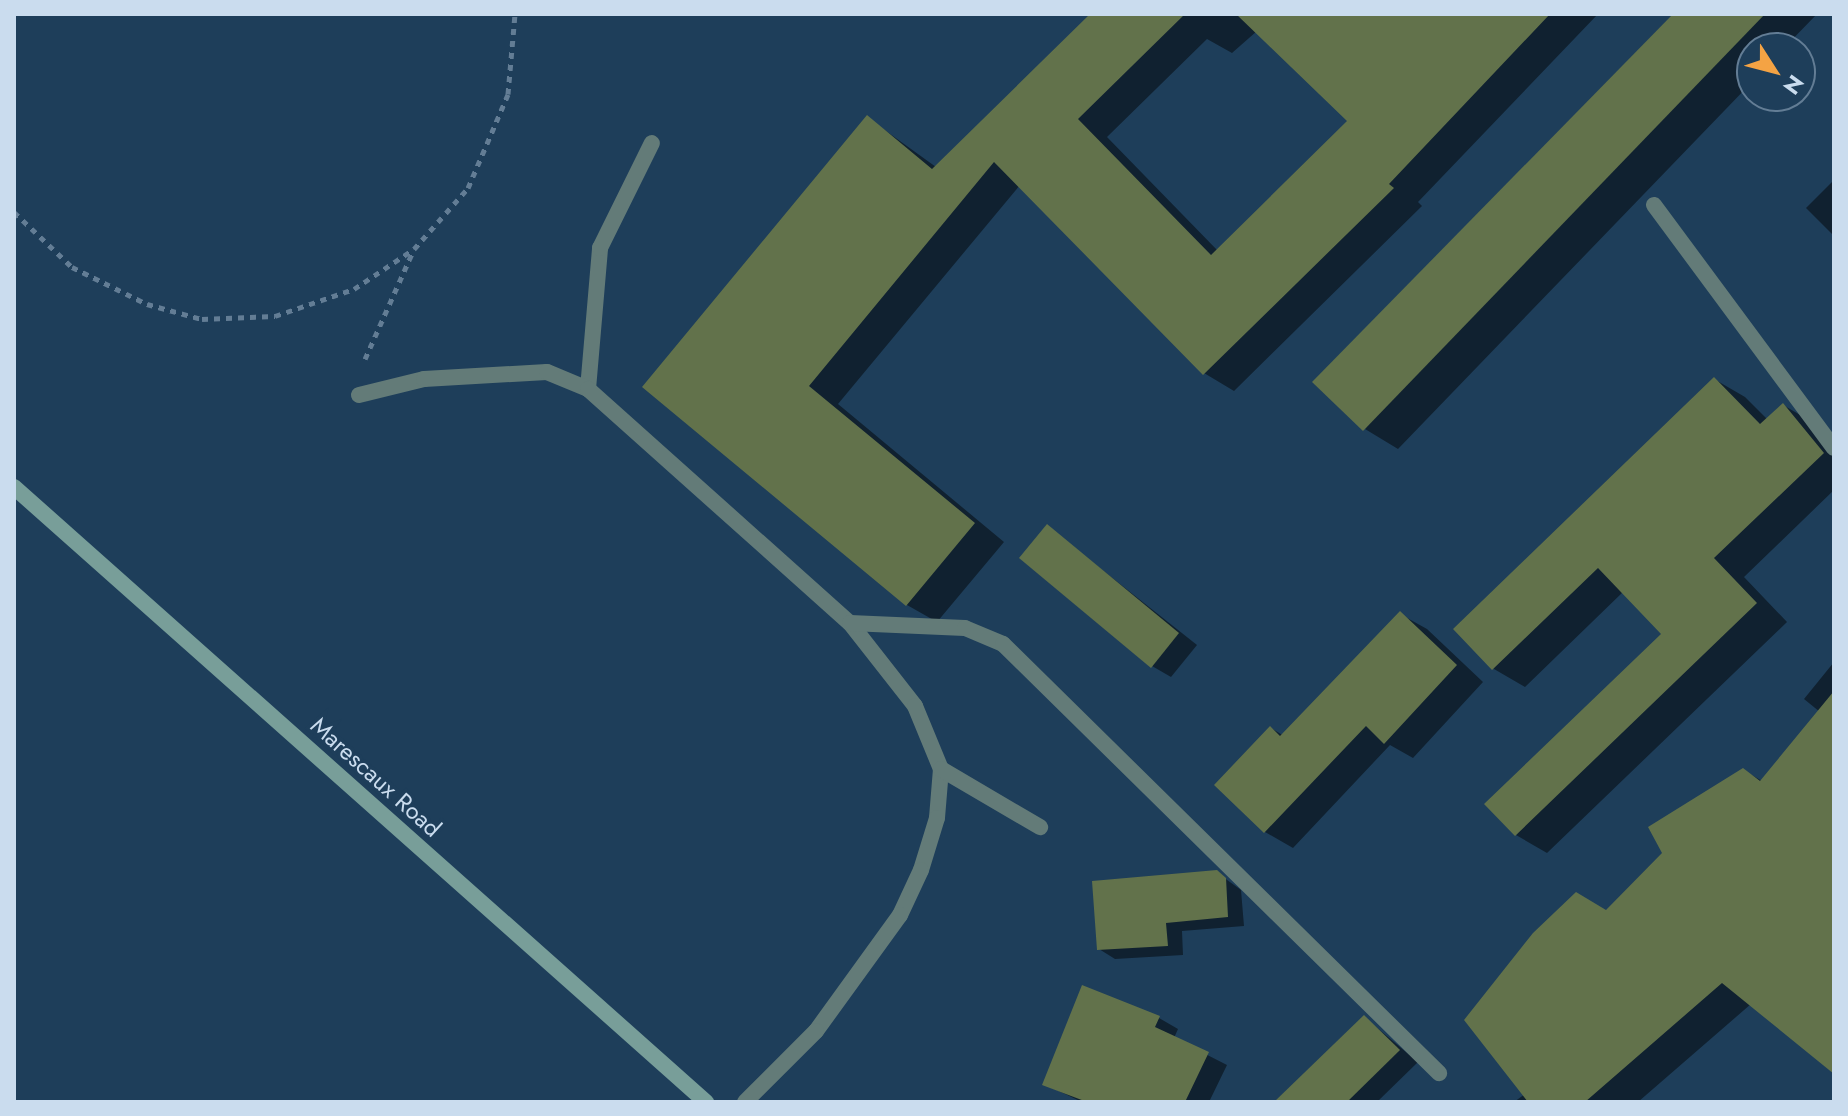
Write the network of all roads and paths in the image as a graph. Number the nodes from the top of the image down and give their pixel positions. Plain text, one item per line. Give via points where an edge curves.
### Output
1 (515, 14) edge
2 (652, 143) dead end
3 (1654, 205) dead end
4 (14, 212) edge
5 (414, 249) junction
6 (588, 389) junction
7 (359, 395) joint
8 (1834, 448) edge
9 (14, 487) edge
10 (850, 623) junction
11 (941, 769) junction
12 (1040, 827) dead end
13 (1439, 1073) dead end
14 (706, 1102) edge
15 (745, 1102) edge

1 - 5 path via 508,94 468,188
2 - 6 lane via 600,248
3 - 8 lane
4 - 5 path via 72,267 147,304 202,319 275,316 354,289
5 - 7 path via 368,344
6 - 7 lane via 547,372 424,379
6 - 10 lane
9 - 14 main road, Marescaux Road
10 - 11 lane via 915,706
10 - 13 lane via 965,628 1003,644
11 - 12 lane
11 - 15 lane via 937,818 900,915 816,1031

